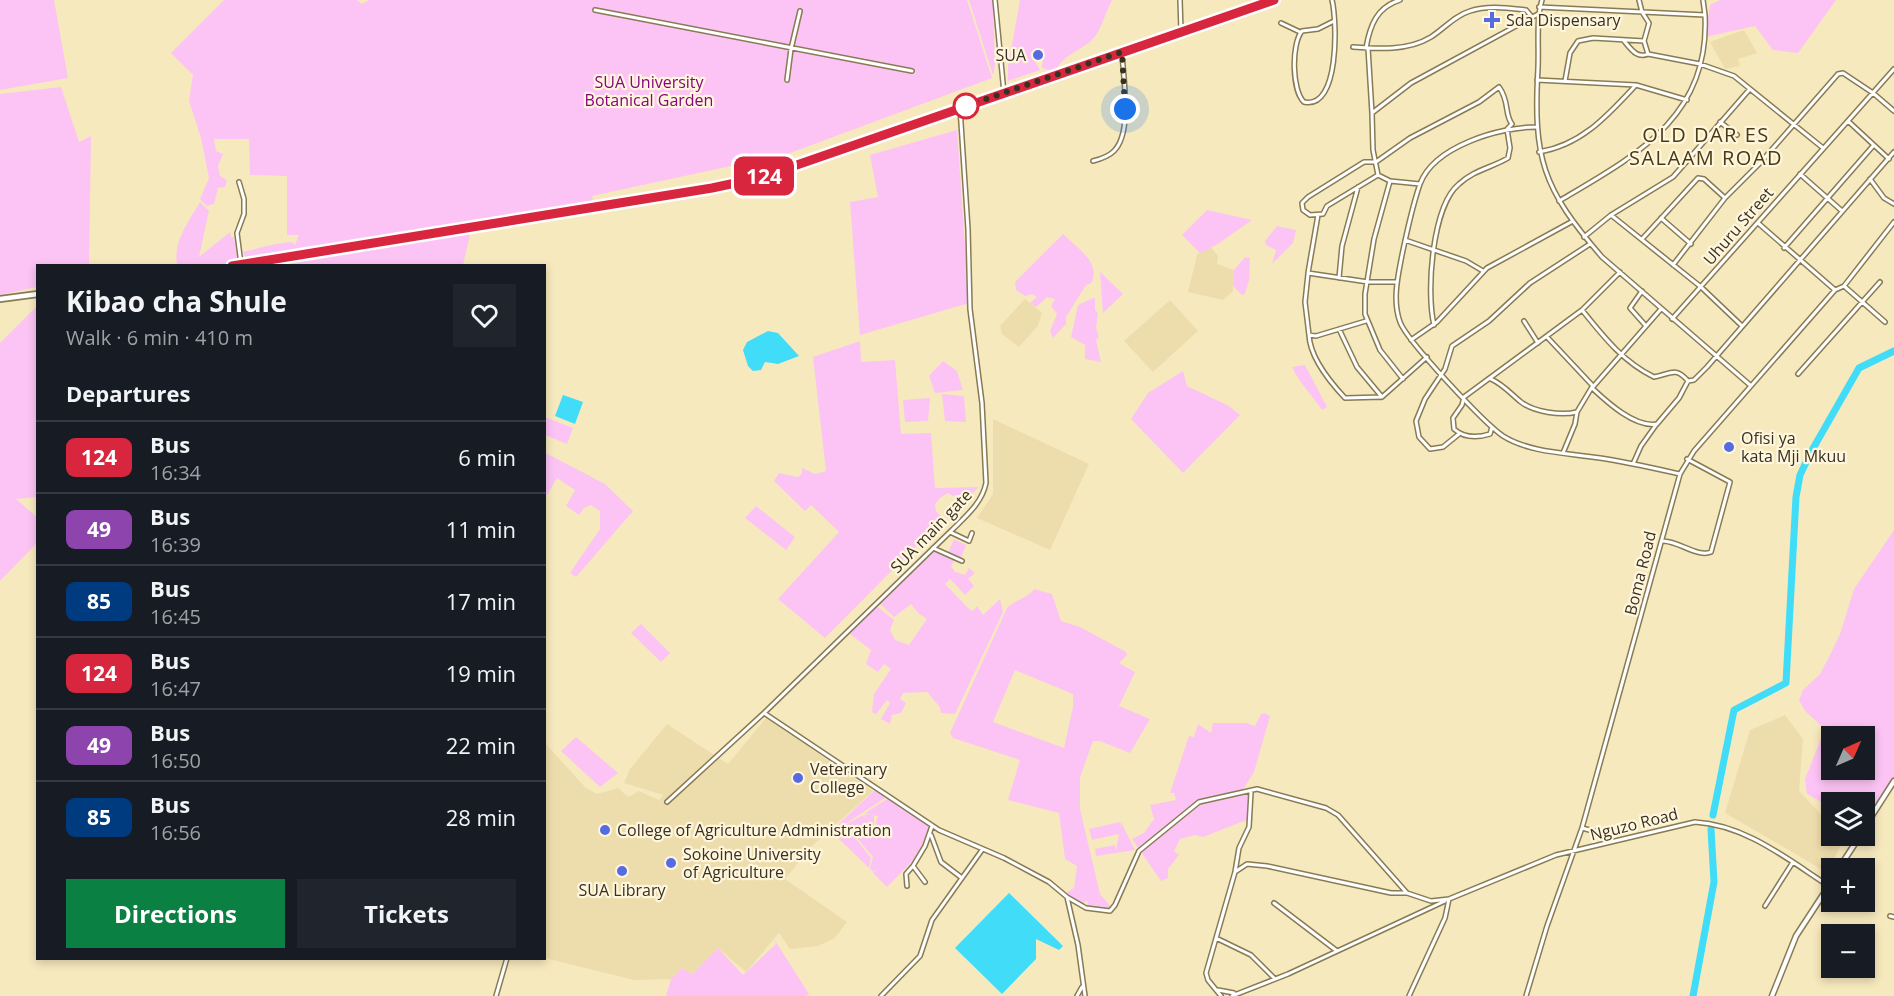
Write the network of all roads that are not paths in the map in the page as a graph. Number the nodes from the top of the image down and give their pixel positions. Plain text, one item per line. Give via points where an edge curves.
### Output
1 (996, 0) edge
2 (1180, 0) edge
3 (1274, 0) edge
4 (1332, 0) edge
5 (1400, 0) edge
6 (1542, 0) edge
7 (1639, 0) edge
8 (1703, 0) edge
9 (1538, 7) junction
10 (595, 10) dead end
11 (800, 10) dead end
12 (1642, 12) junction
13 (1540, 13) junction
14 (1705, 15) junction
15 (1532, 17) junction
16 (1334, 21) junction
17 (1281, 23) dead end
18 (1181, 31) junction
19 (1300, 32) junction
20 (1624, 41) junction
21 (1644, 41) junction
22 (1353, 47) dead end
23 (1367, 48) junction
24 (791, 49) junction
25 (1122, 52) junction
26 (1648, 54) junction
27 (1700, 64) junction
28 (1894, 69) edge
29 (912, 71) dead end
30 (787, 80) dead end
31 (1537, 80) junction
32 (1564, 81) junction
33 (1636, 86) junction
34 (1749, 90) junction
35 (1004, 93) junction
36 (1873, 93) junction
37 (1687, 100) junction
38 (960, 108) junction
39 (1894, 111) edge
40 (1372, 113) junction
41 (1848, 121) junction
42 (1720, 122) junction
43 (1793, 125) junction
44 (1536, 127) junction
45 (1507, 129) junction
46 (1737, 135) dead end
47 (1873, 146) junction
48 (1823, 148) junction
49 (1539, 152) junction
50 (1894, 152) edge
51 (1889, 159) junction
52 (1093, 161) dead end
53 (1376, 162) junction
54 (1800, 174) junction
55 (1378, 175) junction
56 (1870, 179) junction
57 (1390, 181) junction
58 (239, 182) dead end
59 (1420, 184) junction
60 (1358, 187) junction
61 (1725, 198) junction
62 (1826, 198) junction
63 (1559, 201) junction
64 (1894, 204) edge
65 (1842, 212) junction
66 (1318, 214) junction
67 (1611, 215) junction
68 (1661, 218) junction
69 (1573, 221) junction
70 (1894, 222) edge
71 (1758, 223) junction
72 (1584, 237) junction
73 (1643, 238) junction
74 (1404, 240) junction
75 (1590, 244) junction
76 (1691, 244) junction
77 (1784, 248) junction
78 (1435, 252) junction
79 (1801, 261) junction
80 (242, 264) joint
81 (1672, 266) junction
82 (1483, 271) junction
83 (1620, 272) junction
84 (1308, 273) junction
85 (1339, 278) junction
86 (1368, 282) junction
87 (1396, 282) junction
88 (1880, 282) dead end
89 (1844, 286) junction
90 (1701, 287) junction
91 (1835, 290) junction
92 (1642, 291) junction
93 (36, 294) edge
94 (0, 299) edge
95 (1862, 302) junction
96 (1661, 309) junction
97 (1582, 310) junction
98 (1672, 319) junction
99 (1366, 321) junction
100 (1524, 321) dead end
101 (1885, 322) dead end
102 (1434, 325) junction
103 (1741, 325) junction
104 (1646, 327) junction
105 (1339, 329) junction
106 (1309, 335) junction
107 (1547, 336) junction
108 (1411, 340) junction
109 (1538, 343) junction
110 (1621, 354) junction
111 (1715, 356) junction
112 (1427, 357) junction
113 (1442, 374) junction
114 (1798, 374) dead end
115 (1403, 379) junction
116 (1491, 379) junction
117 (1688, 381) junction
118 (1750, 385) junction
119 (1592, 387) junction
120 (1382, 397) junction
121 (1464, 397) junction
122 (1577, 412) junction
123 (1645, 424) junction
124 (1657, 424) junction
125 (1492, 427) junction
126 (1459, 434) junction
127 (1650, 434) junction
128 (1563, 453) junction
129 (1687, 459) junction
130 (1633, 464) junction
131 (1680, 474) junction
132 (950, 532) junction
133 (972, 533) dead end
134 (1662, 541) junction
135 (933, 549) junction
136 (962, 561) dead end
137 (764, 713) junction
138 (1894, 781) edge
139 (1251, 792) junction
140 (667, 801) dead end
141 (1875, 811) edge
142 (932, 826) junction
143 (1582, 828) junction
144 (1597, 832) dead end
145 (930, 833) junction
146 (982, 850) junction
147 (1573, 852) junction
148 (1792, 862) junction
149 (913, 866) junction
150 (1235, 872) junction
151 (962, 878) junction
152 (1821, 878) edge
153 (925, 882) dead end
154 (907, 886) dead end
155 (1407, 893) junction
156 (1066, 897) junction
157 (1821, 897) edge
158 (1449, 899) junction
159 (1274, 903) dead end
160 (1765, 906) dead end
161 (1216, 938) junction
162 (1337, 951) junction
163 (506, 960) edge
164 (1274, 978) junction
165 (1083, 986) junction
166 (1217, 990) junction
167 (1234, 994) edge
168 (496, 996) edge
169 (881, 996) edge
170 (1077, 996) edge
171 (1085, 996) edge
172 (1221, 996) edge
173 (1409, 996) edge
174 (1526, 996) edge
175 (1772, 996) edge

1 - 35 street
2 - 18 street
3 - 18 main road
4 - 16 street
5 - 23 street via 1383,8 1370,32
6 - 9 street
7 - 12 street
8 - 14 street
9 - 12 street
9 - 13 street
10 - 24 street
11 - 24 street
12 - 14 street
12 - 21 street via 1649,23
13 - 15 street
13 - 31 street
14 - 27 street
15 - 23 street via 1526,10 1483,7 1455,18 1421,41 1383,49
15 - 40 street via 1411,83
16 - 19 street
16 - 19 street via 1329,83 1324,95 1310,104 1302,101 1298,87 1294,52
17 - 19 street
18 - 25 main road
20 - 21 street
20 - 26 street via 1637,55
20 - 32 street via 1578,41 1570,53
21 - 26 street
22 - 23 street
23 - 40 street
24 - 29 street
24 - 30 street
25 - 35 main road
25 - 52 street via 1125,109 1121,136 1114,151
26 - 27 street
27 - 34 street via 1734,76
27 - 37 street
28 - 36 street, Uhuru Street
31 - 32 street
31 - 44 street
32 - 33 street
33 - 37 street
33 - 49 street via 1587,132
34 - 42 street
34 - 43 street
35 - 38 main road
36 - 39 street
36 - 41 street, Uhuru Street
36 - 43 street via 1839,73
37 - 63 street via 1678,115 1653,138 1611,170
38 - 80 main road via 738,183
38 - 132 street, SUA main gate via 970,309 982,404 986,483 976,505
40 - 53 street
41 - 47 street
41 - 48 street, Uhuru Street
42 - 46 street
42 - 67 street via 1672,177
43 - 48 street
43 - 61 street
44 - 45 street
44 - 49 street
45 - 53 street via 1512,124 1507,100 1499,87
45 - 59 street via 1485,134 1449,154 1432,167
45 - 78 street via 1508,158 1481,168 1456,185 1446,201 1433,245
47 - 51 street
47 - 62 street
48 - 54 street, Uhuru Street
49 - 63 street via 1544,173
50 - 51 street
51 - 56 street
53 - 55 street
53 - 66 street via 1364,162 1302,203 1304,212
54 - 62 street
54 - 71 street, Uhuru Street
55 - 57 street
55 - 60 street
56 - 64 street via 1884,198
56 - 65 street
57 - 59 street
57 - 86 street via 1374,239
58 - 80 street via 244,199 244,214 237,232
59 - 74 street
60 - 66 street
60 - 85 street via 1342,246
61 - 68 street via 1699,178
61 - 76 street
62 - 65 street
62 - 77 street
63 - 69 street
65 - 79 street
66 - 84 street
67 - 72 street
67 - 73 street
68 - 73 street
68 - 76 street
69 - 72 street
69 - 82 street
70 - 89 street, Boma Road
71 - 77 street
71 - 90 street, Uhuru Street
72 - 75 street
73 - 81 street
74 - 78 street
74 - 87 street
75 - 83 street
75 - 113 street via 1530,284 1490,321 1452,346
76 - 81 street
77 - 79 street
78 - 82 street via 1466,261
78 - 102 street via 1429,301
79 - 91 street
79 - 103 street
81 - 90 street
82 - 102 street
83 - 92 street
83 - 97 street
84 - 85 street
84 - 106 street via 1305,302
85 - 86 street
86 - 87 street
86 - 99 street
87 - 108 street via 1397,310
88 - 95 street
89 - 91 street, Boma Road
89 - 95 street
90 - 98 street, Uhuru Street
90 - 103 street
91 - 118 street, Boma Road
92 - 96 street
92 - 104 street via 1630,310
93 - 94 main road
95 - 101 street
95 - 114 street
96 - 98 street
96 - 104 street
97 - 107 street
97 - 110 street
98 - 111 street
99 - 105 street
99 - 115 street via 1380,350
100 - 109 street
102 - 108 street
103 - 111 street
104 - 110 street
105 - 106 street
105 - 120 street via 1357,367
106 - 120 street via 1309,344 1329,382 1345,399
107 - 109 street
107 - 119 street
108 - 112 street
109 - 116 street
110 - 117 street via 1654,377 1673,370
110 - 119 street
111 - 117 street via 1694,380
111 - 118 street
112 - 113 street
112 - 115 street
113 - 121 street
113 - 126 street via 1418,416 1419,437 1434,450
115 - 120 street
116 - 121 street
116 - 122 street via 1531,408 1562,414
117 - 124 street
118 - 129 street, Boma Road
119 - 122 street
119 - 123 street via 1618,409
121 - 125 street
121 - 126 street via 1452,422
122 - 128 street
123 - 124 street
123 - 127 street
124 - 127 street
125 - 126 street via 1490,434 1482,436
125 - 128 street via 1513,441
127 - 130 street
128 - 130 street
129 - 131 street, Boma Road
129 - 134 street via 1730,483 1711,552
130 - 131 street
131 - 134 street, Boma Road
132 - 133 street via 969,541
132 - 135 street, SUA main gate
134 - 143 street, Boma Road
135 - 136 street
135 - 137 street, SUA main gate
137 - 140 street, SUA main gate
137 - 142 street
138 - 141 street
139 - 150 street via 1249,827 1239,848
139 - 155 street via 1269,792 1338,815
139 - 156 street via 1199,802 1139,850 1110,911 1086,908
142 - 145 street
142 - 146 street
143 - 144 street
143 - 147 street, Boma Road
145 - 149 street
145 - 151 street via 941,862
146 - 151 street
146 - 156 street via 1050,882
147 - 148 street, Nguzo Road via 1689,822 1716,825 1746,835
147 - 158 street, Nguzo Road via 1556,855
147 - 174 street, Boma Road
148 - 152 street, Nguzo Road
148 - 160 street
149 - 153 street
149 - 154 street via 906,874
150 - 155 street via 1247,864 1267,866 1391,893
150 - 161 street
151 - 169 street via 932,920 920,956
155 - 158 street via 1431,900
156 - 165 street
157 - 175 street via 1796,936
158 - 162 street, Nguzo Road
158 - 173 street via 1445,918
159 - 162 street
161 - 164 street via 1251,956
161 - 166 street via 1206,973
162 - 164 street, Nguzo Road
163 - 168 street
164 - 167 street, Nguzo Road
165 - 170 street
165 - 171 street
166 - 167 street
166 - 172 street

